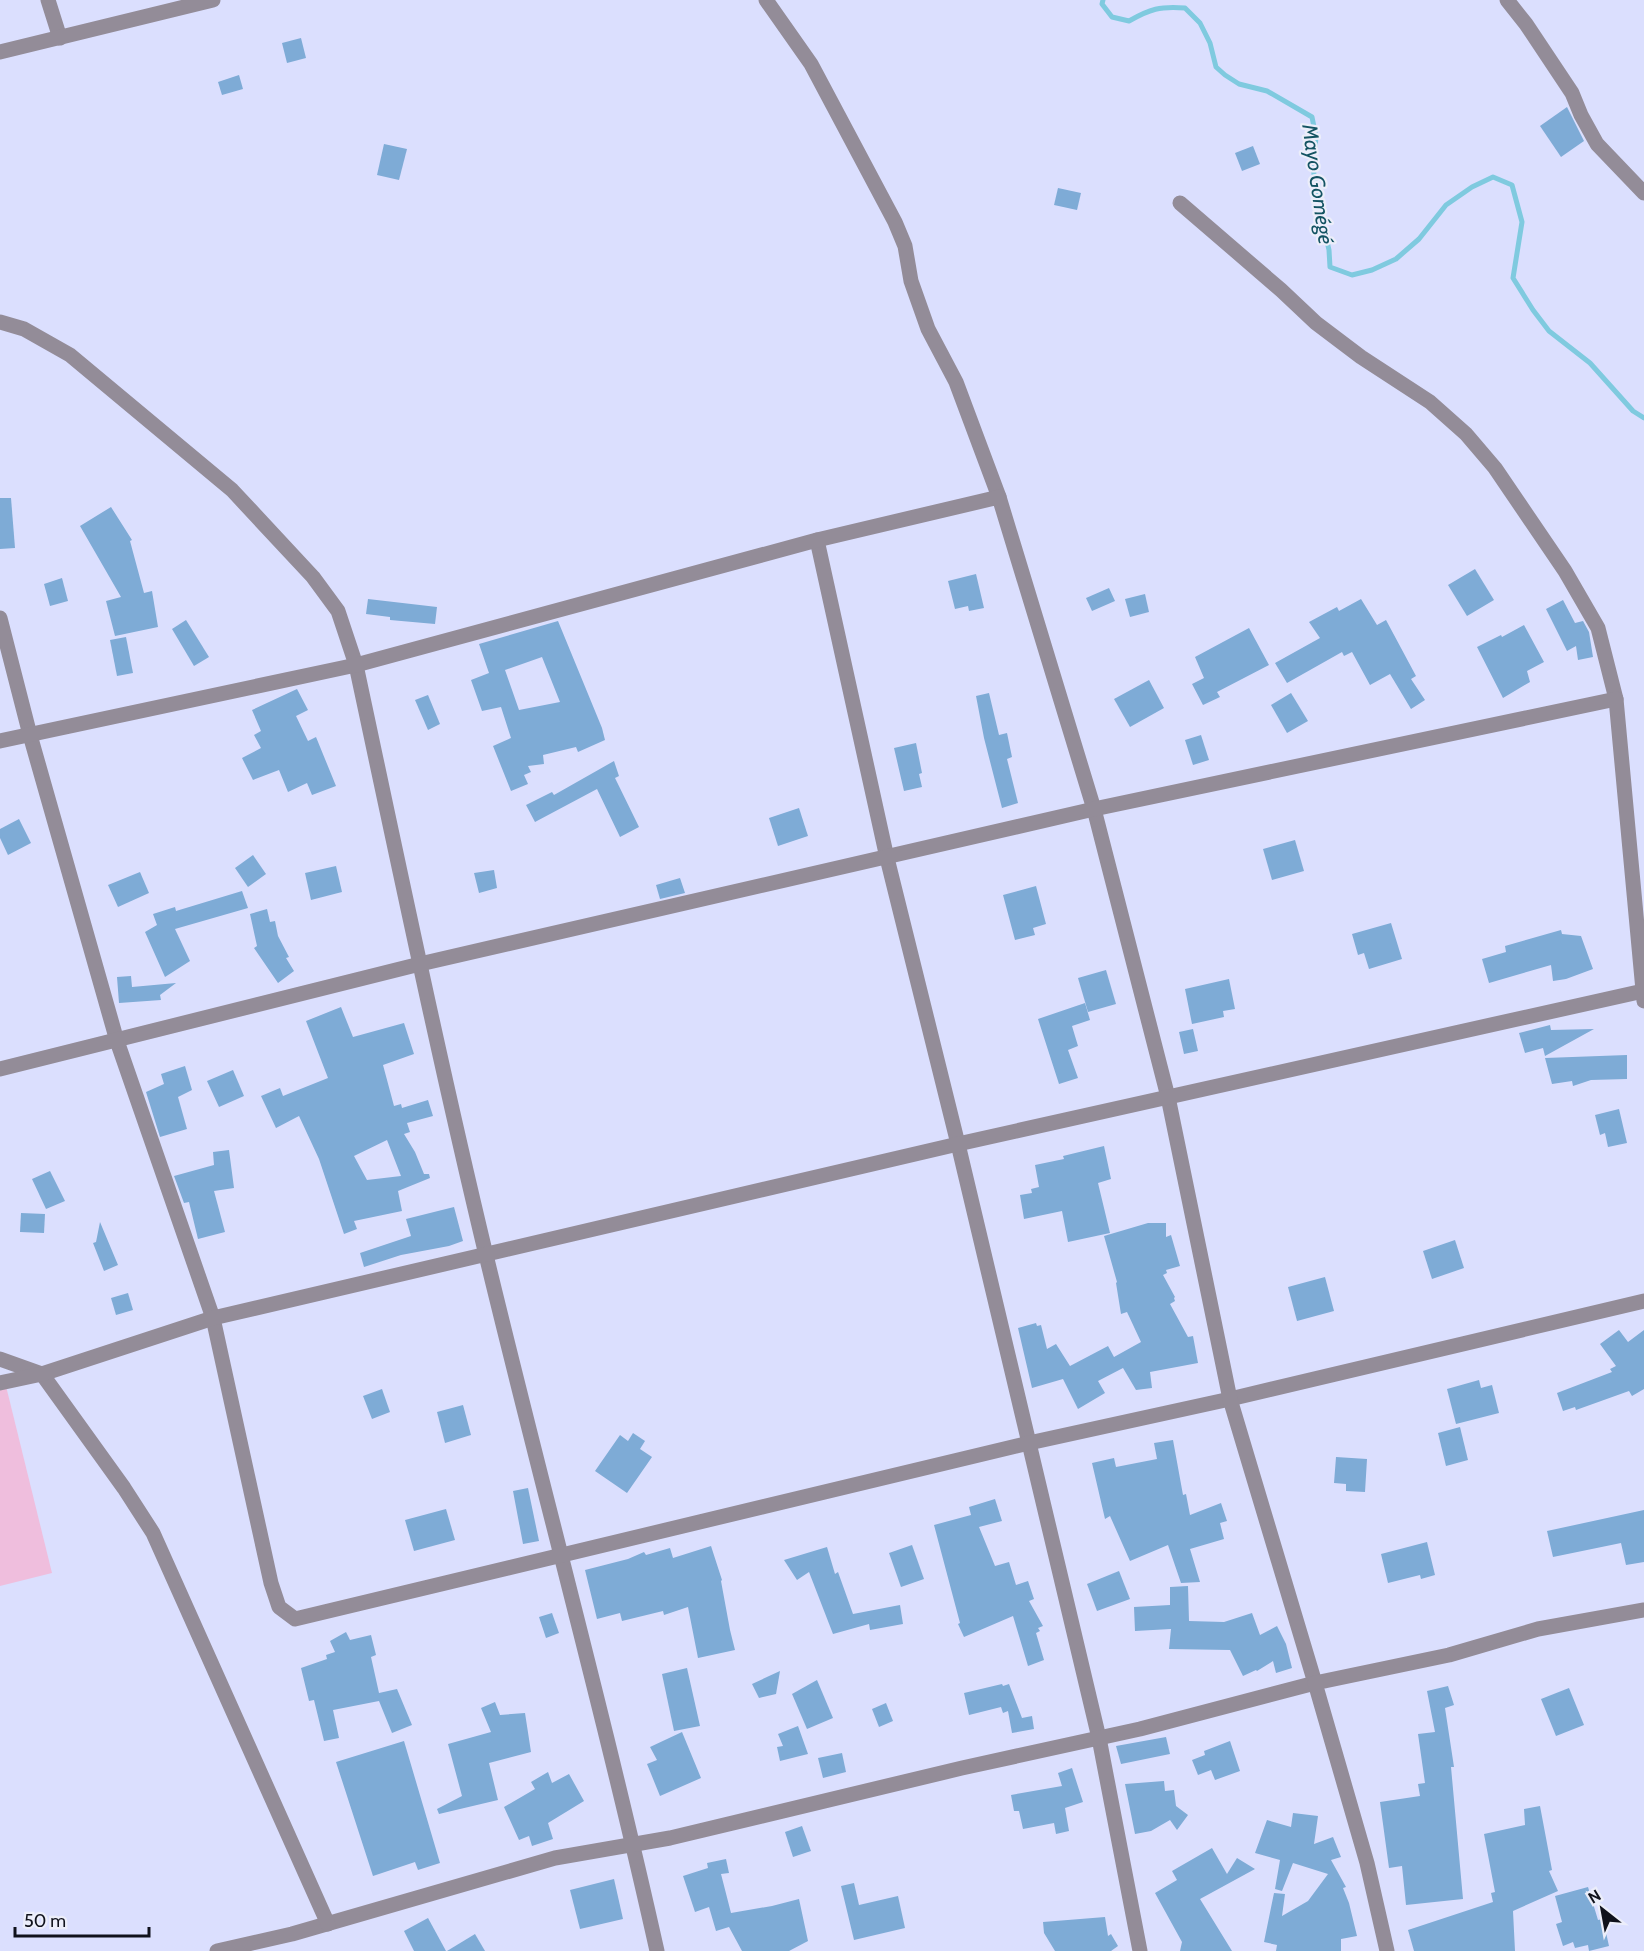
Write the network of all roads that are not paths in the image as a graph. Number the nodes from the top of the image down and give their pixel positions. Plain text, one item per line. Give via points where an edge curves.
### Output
1 (48, 0) edge
2 (213, 0) edge
3 (766, 0) edge
4 (1507, 0) edge
5 (60, 38) junction
6 (0, 52) edge
7 (1644, 194) edge
8 (1180, 203) dead end
9 (0, 322) edge
10 (999, 497) junction
11 (817, 540) junction
12 (0, 618) edge
13 (356, 665) junction
14 (1616, 699) junction
15 (30, 735) junction
16 (0, 741) edge
17 (1094, 809) junction
18 (887, 858) junction
19 (420, 964) junction
20 (1644, 996) edge
21 (117, 1041) junction
22 (0, 1069) edge
23 (1168, 1097) junction
24 (958, 1144) junction
25 (486, 1254) junction
26 (1644, 1301) edge
27 (213, 1318) junction
28 (0, 1359) edge
29 (42, 1374) junction
30 (0, 1383) edge
31 (1230, 1399) junction
32 (1029, 1443) junction
33 (562, 1554) junction
34 (1644, 1610) edge
35 (1316, 1683) junction
36 (1099, 1738) junction
37 (633, 1844) junction
38 (328, 1924) junction
39 (217, 1951) edge
40 (657, 1951) edge
41 (1140, 1951) edge
42 (1387, 1951) edge

1 - 5 street
2 - 5 street
3 - 10 street via 811,64 895,222 928,329 956,382
4 - 7 street via 1572,93 1597,144
5 - 6 street
8 - 14 street via 1316,323 1430,402 1466,434 1495,468 1565,571 1598,628
9 - 13 street via 24,329 70,356 232,490 313,577 338,611
10 - 11 street
10 - 17 street
11 - 13 street
11 - 18 street
12 - 15 street
13 - 15 street
13 - 19 street
14 - 17 street
14 - 20 street
15 - 16 street
15 - 21 street
17 - 18 street
17 - 23 street
18 - 19 street
18 - 24 street
19 - 21 street
19 - 25 street
20 - 23 street
21 - 22 street
21 - 27 street
23 - 24 street
23 - 31 street
24 - 25 street
24 - 32 street
25 - 27 street
25 - 33 street
26 - 31 street
27 - 29 street
27 - 33 street via 271,1583 279,1608 295,1619
28 - 29 street
29 - 30 street
29 - 38 street via 153,1533
31 - 32 street
31 - 35 street
32 - 33 street
32 - 36 street
33 - 37 street
34 - 35 street via 1538,1629 1449,1655
35 - 36 street
35 - 42 street via 1367,1863
36 - 37 street
36 - 41 street
37 - 38 street via 555,1858
37 - 40 street
38 - 39 street

